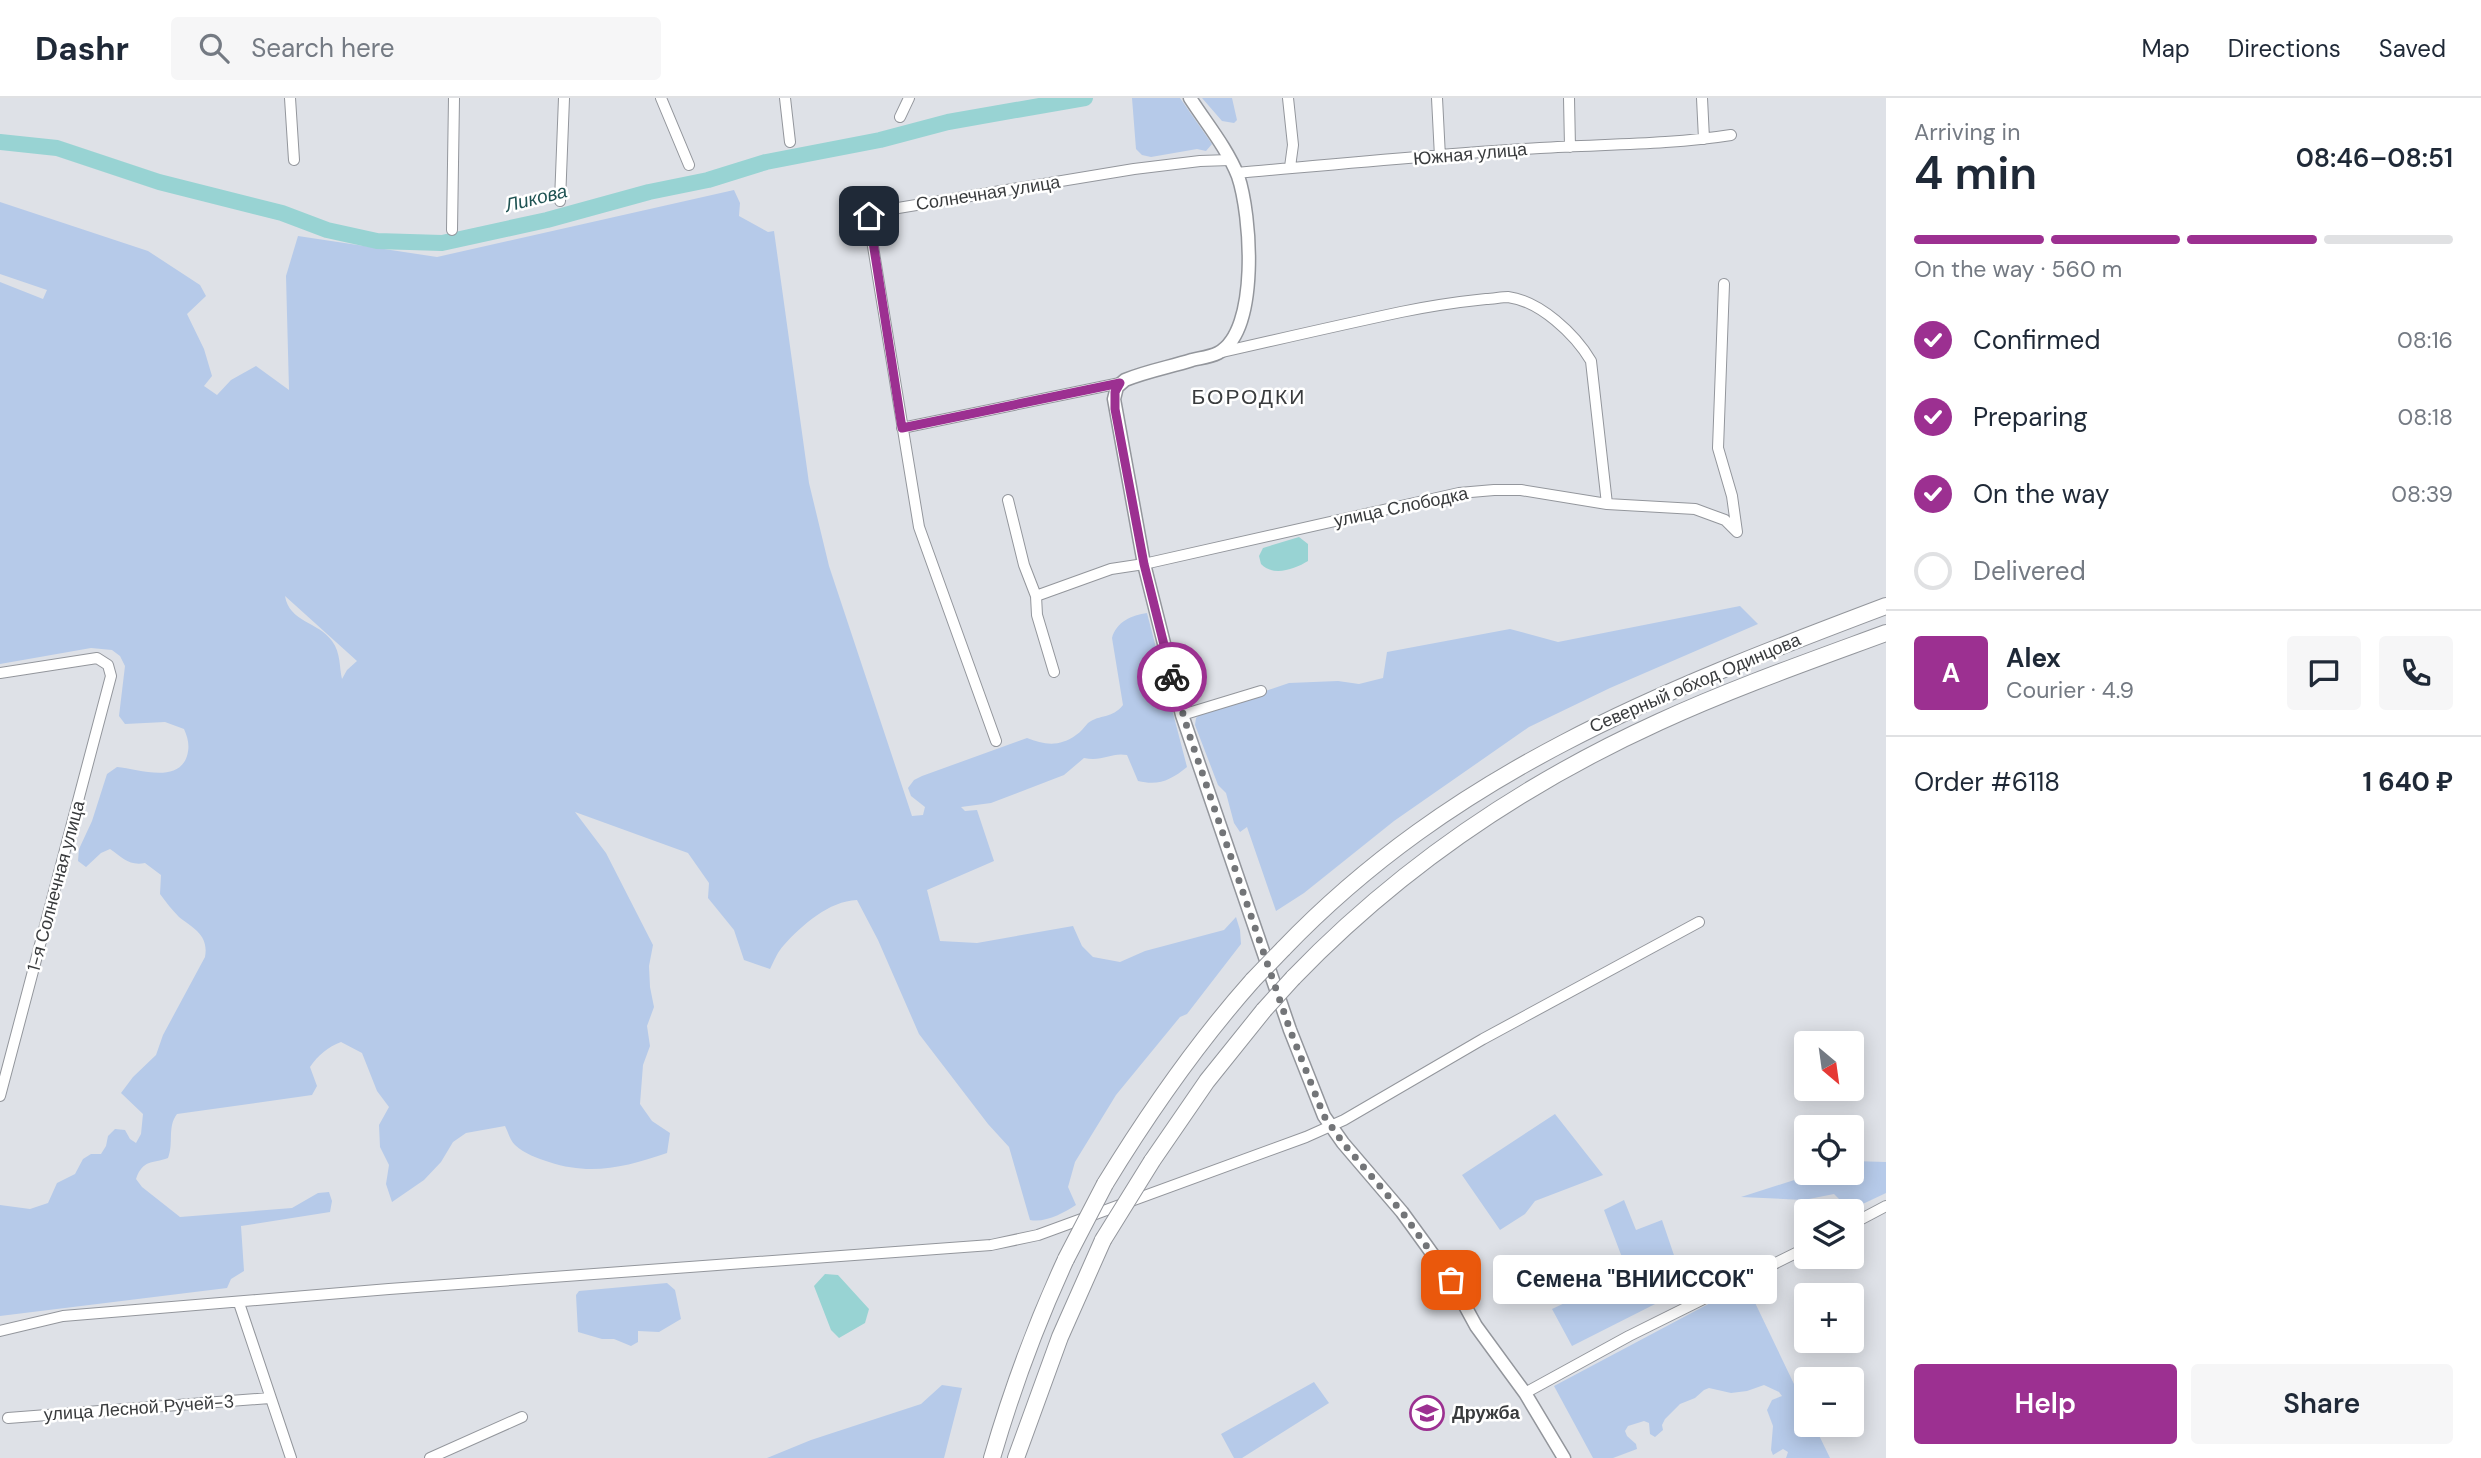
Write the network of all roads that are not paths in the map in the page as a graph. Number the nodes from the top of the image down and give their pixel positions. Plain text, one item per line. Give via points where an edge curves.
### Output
1 (290, 98) edge
2 (454, 98) edge
3 (564, 98) edge
4 (661, 98) edge
5 (785, 98) edge
6 (909, 98) edge
7 (1190, 98) edge
8 (1288, 98) edge
9 (1437, 98) edge
10 (1569, 98) edge
11 (1702, 98) edge
12 (900, 117) dead end
13 (1731, 135) dead end
14 (1704, 139) junction
15 (790, 142) dead end
16 (1570, 147) junction
17 (1440, 157) junction
18 (294, 160) dead end
19 (689, 165) dead end
20 (1290, 167) junction
21 (1234, 168) junction
22 (560, 201) dead end
23 (452, 230) dead end
24 (1724, 284) dead end
25 (1217, 353) junction
26 (1120, 383) junction
27 (902, 428) junction
28 (1008, 500) dead end
29 (1606, 504) junction
30 (1144, 564) junction
31 (1036, 596) junction
32 (1886, 606) edge
33 (1886, 633) edge
34 (1054, 672) dead end
35 (0, 673) edge
36 (1261, 691) dead end
37 (1182, 715) junction
38 (996, 741) dead end
39 (1699, 922) dead end
40 (0, 1096) edge
41 (1329, 1126) junction
42 (1886, 1206) edge
43 (1864, 1218) edge
44 (1794, 1254) edge
45 (239, 1303) junction
46 (0, 1331) edge
47 (1525, 1393) junction
48 (270, 1398) junction
49 (522, 1417) dead end
50 (8, 1418) dead end
51 (291, 1458) edge
52 (430, 1458) edge
53 (992, 1458) edge
54 (1016, 1458) edge
55 (1564, 1458) edge

1 - 18 street
2 - 23 street
3 - 22 street
4 - 19 street
5 - 15 street
6 - 12 street
7 - 21 street
8 - 20 street via 1293,145
9 - 17 street
10 - 16 street
11 - 14 street
13 - 14 street, Южная улица
14 - 16 street, Южная улица
16 - 17 street, Южная улица
17 - 20 street, Южная улица
20 - 21 street, Южная улица
21 - 25 street via 1247,220 1247,284 1235,337
21 - 27 street, Солнечная улица via 1200,160 871,214 868,219
24 - 29 street, улица Слободка via 1718,448 1737,532 1725,520 1695,509
25 - 26 street
25 - 29 street via 1448,302 1507,297 1525,302 1560,325 1591,361
26 - 27 street
26 - 30 street via 1115,409
27 - 38 street, Солнечная улица via 919,527
28 - 31 street
29 - 30 street, улица Слободка via 1521,490 1459,493
30 - 31 street, улица Слободка via 1111,569
30 - 37 street
31 - 34 street
32 - 53 highway, Северный обход Одинцова, bridge via 1647,700 1521,764 1454,805 1336,897 1211,1030 1159,1098 1105,1184 1037,1321
33 - 54 highway, Северный обход Одинцова, bridge via 1659,722 1533,788 1392,886 1320,951 1264,1010 1207,1081 1103,1240 1060,1337
35 - 40 street, 1-я Солнечная улица via 97,658 108,665 111,676
36 - 37 street
37 - 41 street via 1290,1030
39 - 41 street
41 - 45 street via 1038,1235 1001,1244
41 - 47 street via 1410,1223
42 - 43 street
44 - 47 street
45 - 46 street via 63,1316
45 - 48 street
47 - 55 street
48 - 50 street, улица Лесной Ручей-3
48 - 51 street
49 - 52 street

